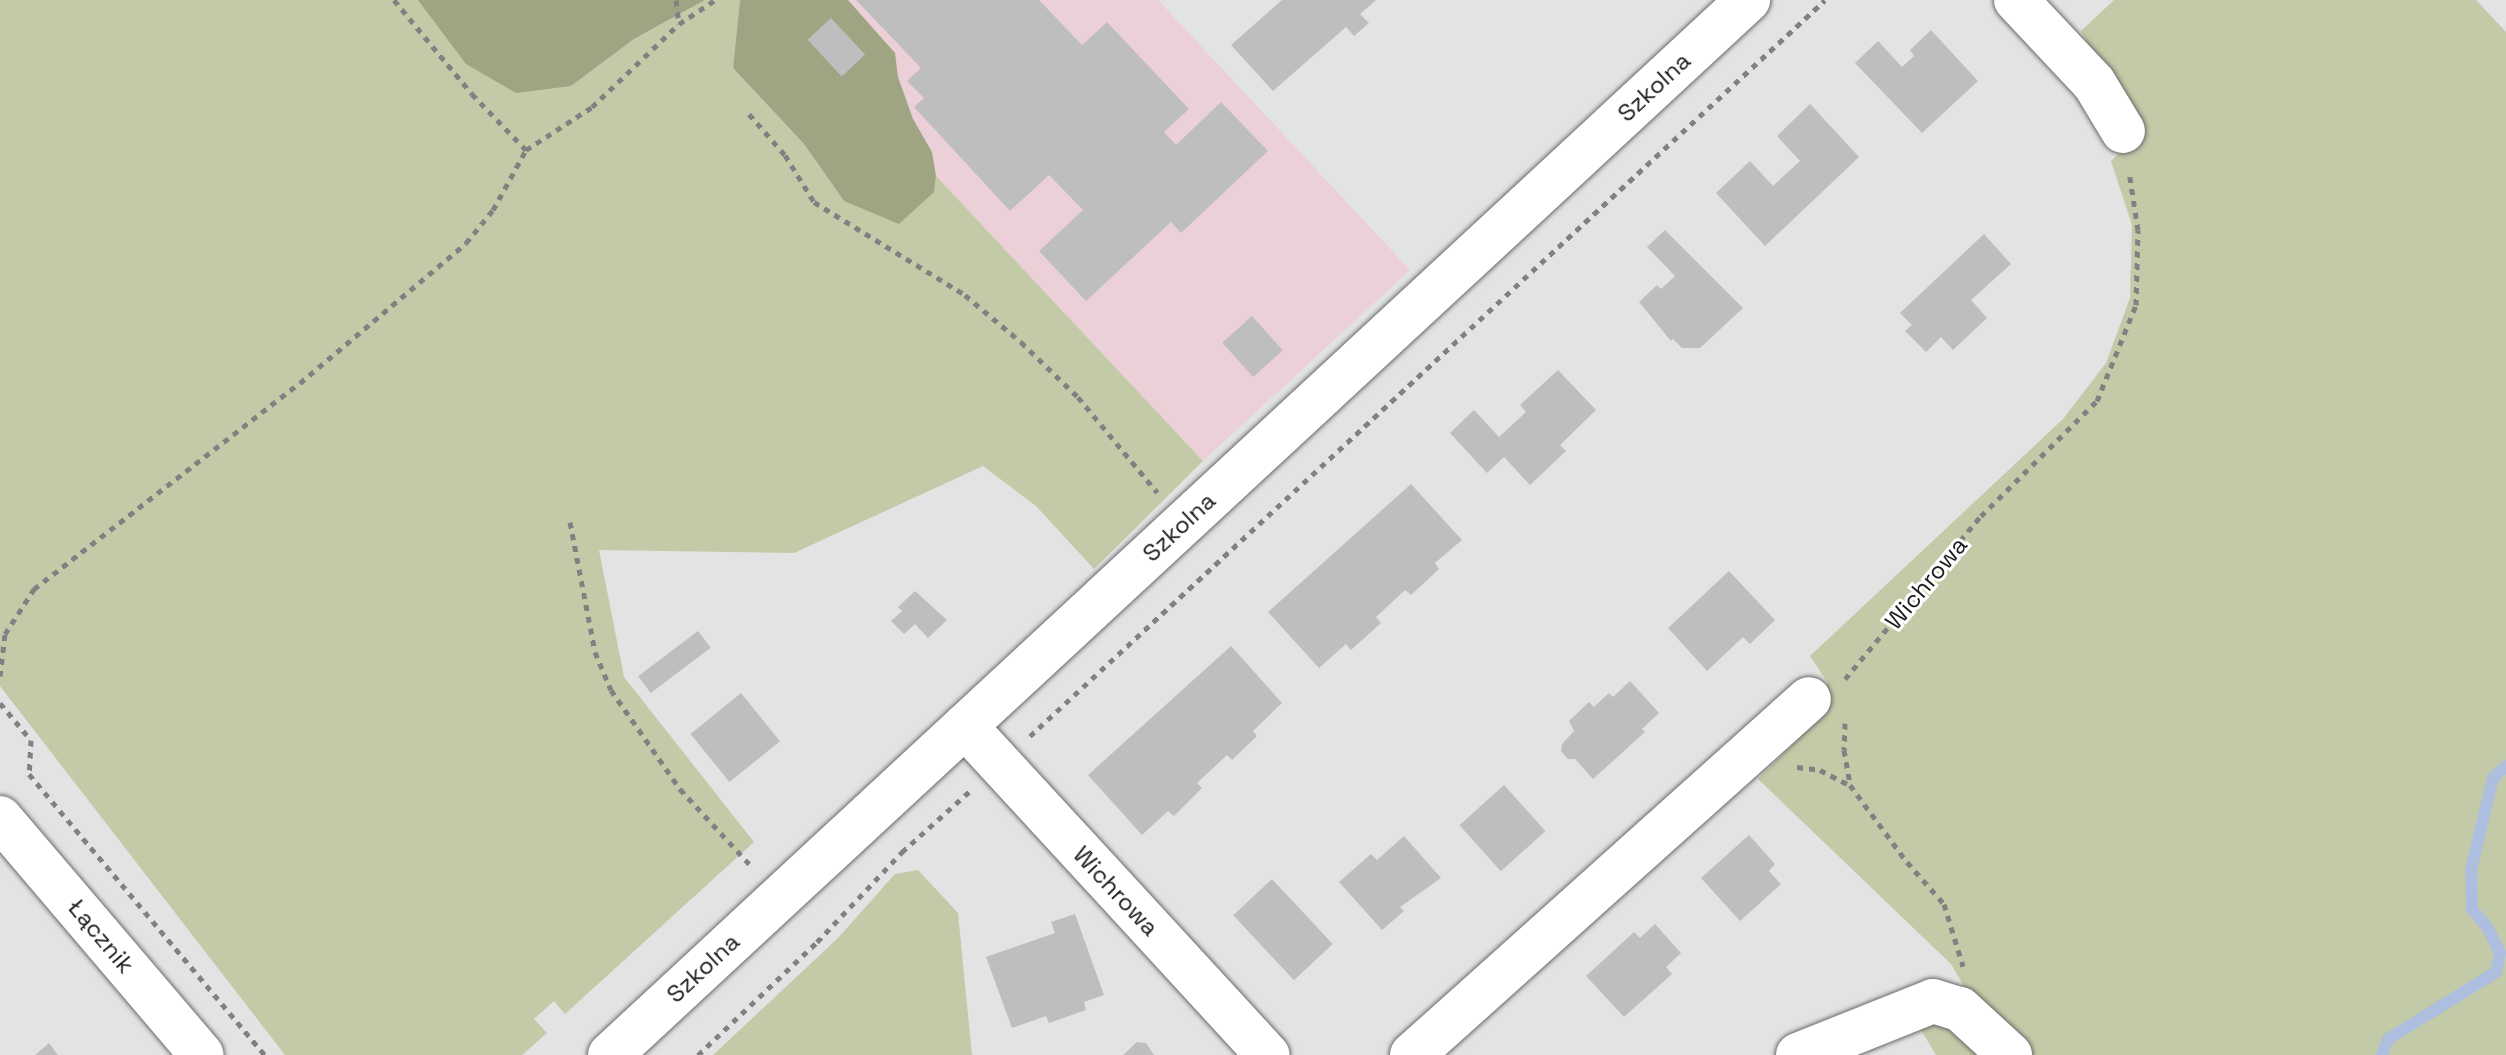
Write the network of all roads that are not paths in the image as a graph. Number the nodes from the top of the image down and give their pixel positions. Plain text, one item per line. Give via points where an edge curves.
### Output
1 (1748, 0) edge
2 (2016, 0) edge
3 (2123, 131) road end
4 (1833, 701) road end
5 (965, 726) junction
6 (0, 818) edge
7 (202, 1055) edge
8 (610, 1055) edge
9 (1268, 1055) edge
10 (1412, 1055) edge
11 (1798, 1055) edge
12 (2010, 1055) edge

1 - 5 street, Szkolna
2 - 3 street via 2094,83
4 - 10 street via 1748,752
5 - 8 street, Szkolna
5 - 9 street, Wichrowa
6 - 7 street, Łącznik
11 - 12 street via 1933,1001 1960,1009

